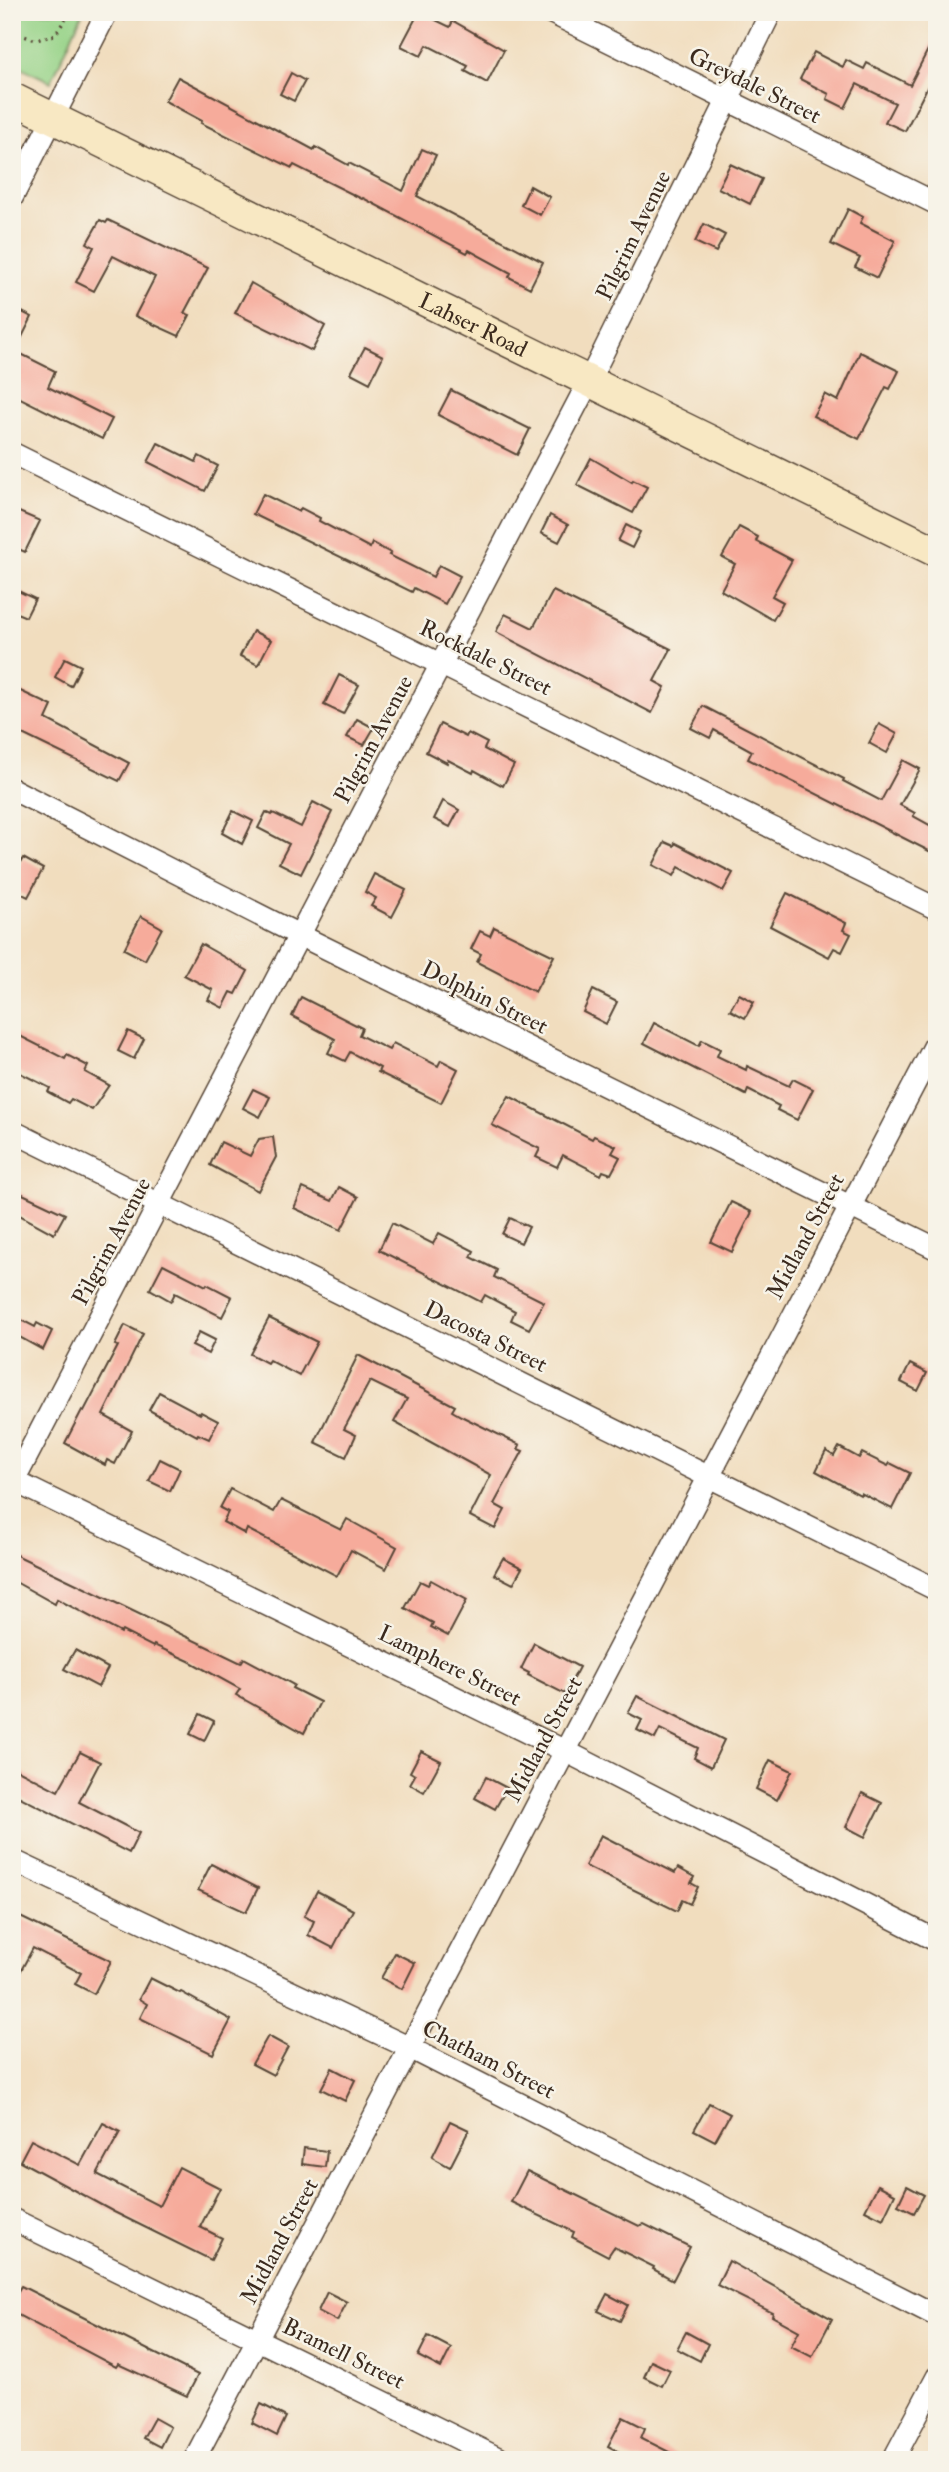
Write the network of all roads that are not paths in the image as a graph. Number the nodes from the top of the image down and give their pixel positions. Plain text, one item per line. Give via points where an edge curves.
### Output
1 (107, 12) edge
2 (550, 12) edge
3 (771, 12) edge
4 (12, 98) edge
5 (729, 101) junction
6 (53, 117) junction
7 (12, 198) edge
8 (937, 204) edge
9 (589, 381) junction
10 (12, 453) edge
11 (937, 552) edge
12 (442, 665) junction
13 (12, 789) edge
14 (937, 909) edge
15 (300, 935) junction
16 (937, 1041) edge
17 (12, 1131) edge
18 (160, 1203) junction
19 (851, 1206) junction
20 (937, 1249) edge
21 (709, 1476) junction
22 (13, 1482) edge
23 (937, 1590) edge
24 (565, 1751) junction
25 (12, 1860) edge
26 (937, 1941) edge
27 (410, 2049) junction
28 (12, 2219) edge
29 (937, 2316) edge
30 (257, 2340) junction
31 (937, 2376) edge
32 (194, 2460) edge
33 (502, 2460) edge
34 (893, 2460) edge

1 - 6 street
2 - 5 street, Greydale Street
3 - 5 street, Pilgrim Avenue
4 - 6 main road, Lahser Road
5 - 8 street, Greydale Street
5 - 9 street, Pilgrim Avenue
6 - 7 street
6 - 9 main road, Lahser Road
9 - 11 main road, Lahser Road
9 - 12 street, Pilgrim Avenue
10 - 12 street, Rockdale Street
12 - 14 street, Rockdale Street
12 - 15 street, Pilgrim Avenue
13 - 15 street, Dolphin Street
15 - 18 street, Pilgrim Avenue
15 - 19 street, Dolphin Street
16 - 19 street, Midland Street
17 - 18 street, Dacosta Street
18 - 21 street, Dacosta Street
18 - 22 street, Pilgrim Avenue
19 - 20 street, Dolphin Street
19 - 21 street, Midland Street
21 - 23 street, Dacosta Street
21 - 24 street, Midland Street
22 - 24 street, Lamphere Street
24 - 26 street, Lamphere Street
24 - 27 street, Midland Street
25 - 27 street, Chatham Street
27 - 29 street, Chatham Street
27 - 30 street, Midland Street
28 - 30 street, Bramell Street
30 - 32 street, Midland Street
30 - 33 street, Bramell Street
31 - 34 street

